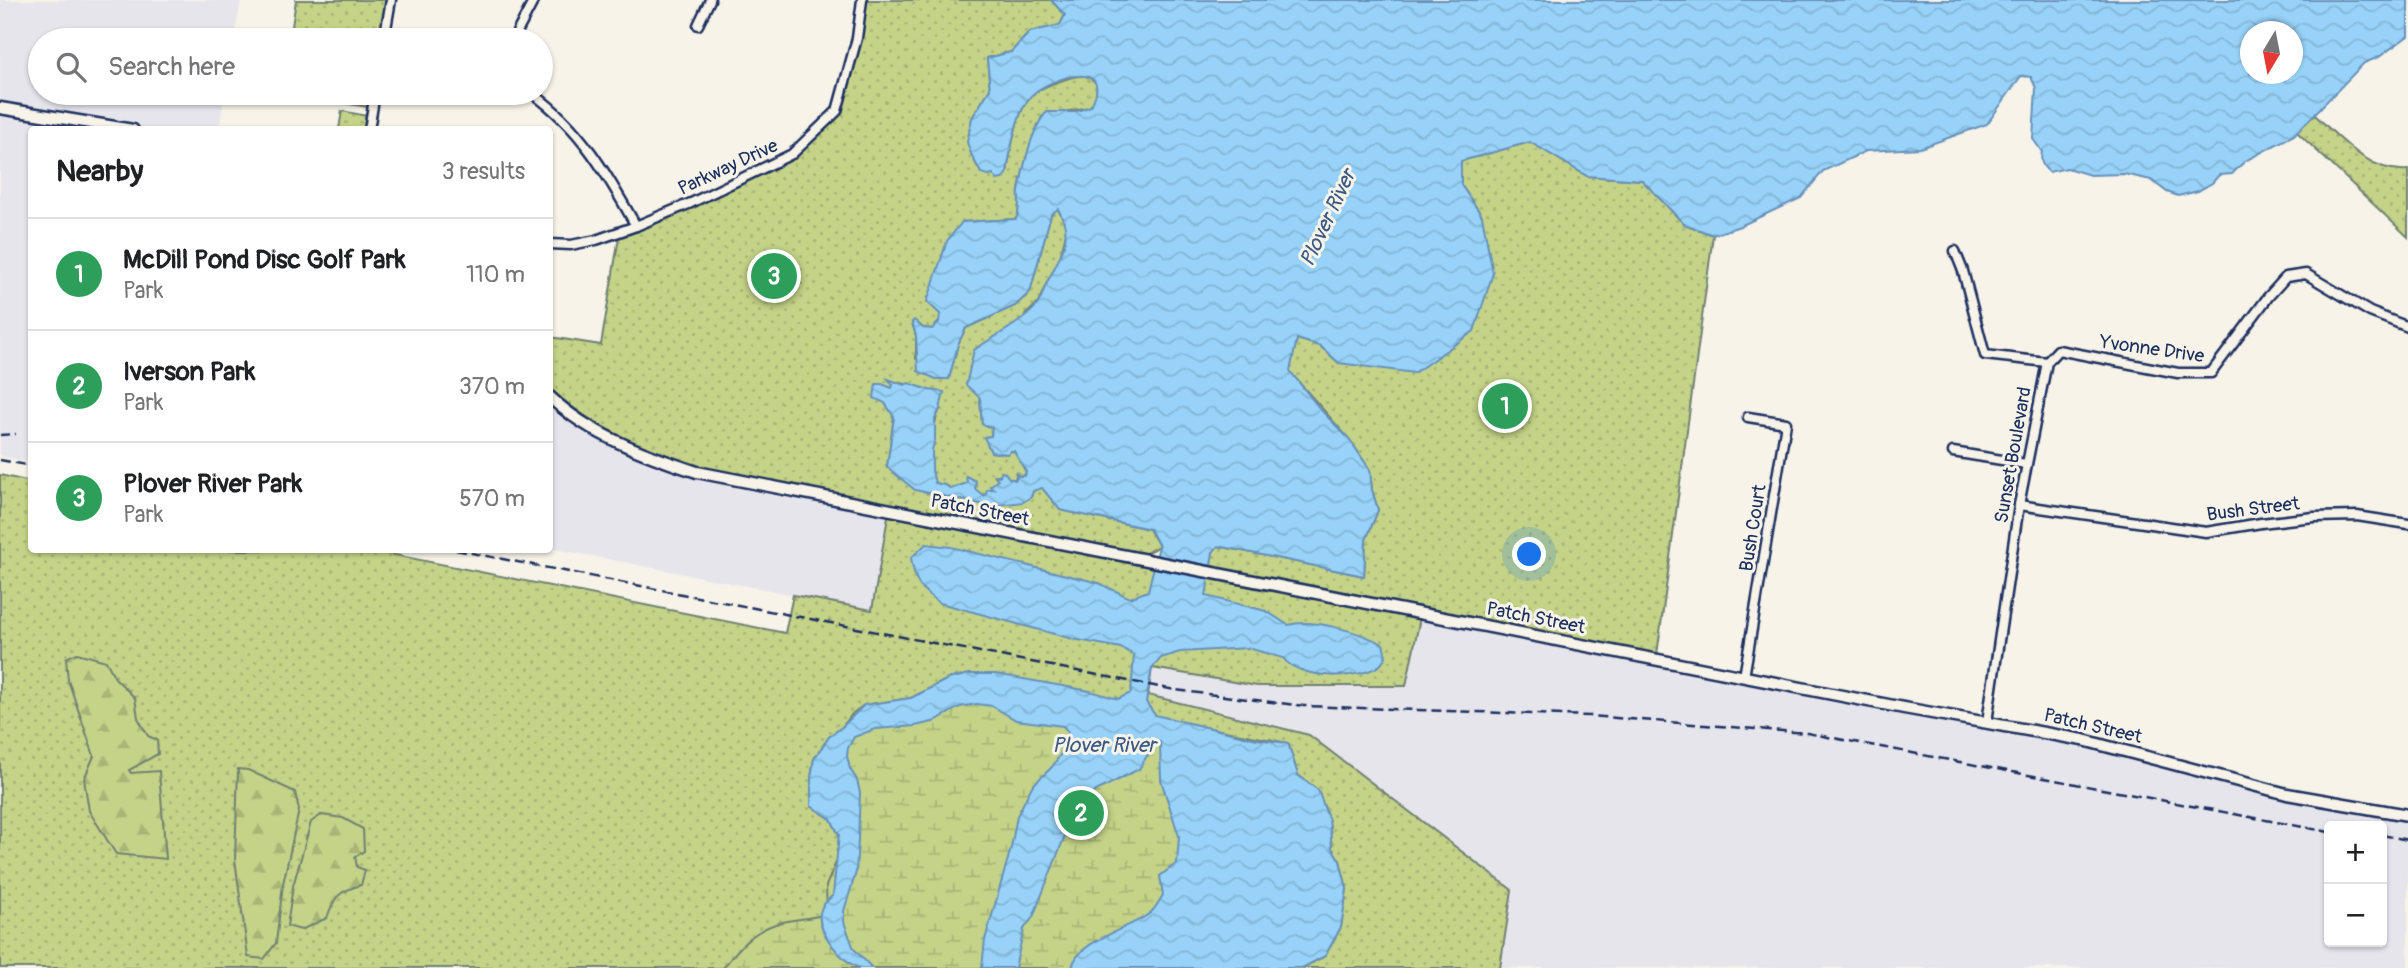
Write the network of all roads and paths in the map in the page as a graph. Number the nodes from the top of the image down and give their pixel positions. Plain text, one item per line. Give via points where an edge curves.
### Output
1 (391, 0) edge
2 (534, 0) edge
3 (709, 0) edge
4 (862, 0) edge
5 (698, 25) dead end
6 (386, 28) edge
7 (519, 28) edge
8 (373, 105) edge
9 (549, 105) edge
10 (0, 108) edge
11 (109, 126) edge
12 (370, 126) edge
13 (636, 226) junction
14 (553, 244) edge
15 (1955, 251) dead end
16 (2408, 327) edge
17 (2047, 362) junction
18 (553, 399) edge
19 (1748, 417) dead end
20 (1953, 452) dead end
21 (2026, 464) junction
22 (2019, 505) junction
23 (2408, 524) edge
24 (1744, 677) junction
25 (1987, 722) junction
26 (2408, 815) edge

1 - 6 street
2 - 7 street
3 - 5 street
4 - 13 street, Parkway Drive via 858,38 837,111 792,154
8 - 12 street
9 - 13 street via 604,167
10 - 11 street
13 - 14 street, Parkway Drive via 596,240
15 - 17 street, Sunset Boulevard via 1985,355
16 - 17 street, Yvonne Drive via 2370,312 2306,274 2286,277 2211,373 2178,373 2057,350
17 - 21 street, Sunset Boulevard
18 - 24 street, Patch Street via 620,443 697,471
19 - 24 street, Bush Court via 1786,423
20 - 21 street
21 - 22 street, Sunset Boulevard
22 - 23 street, Bush Street via 2206,533 2314,517 2357,516
22 - 25 street, Sunset Boulevard
24 - 25 street, Patch Street
25 - 26 street, Patch Street via 2121,749 2287,794

